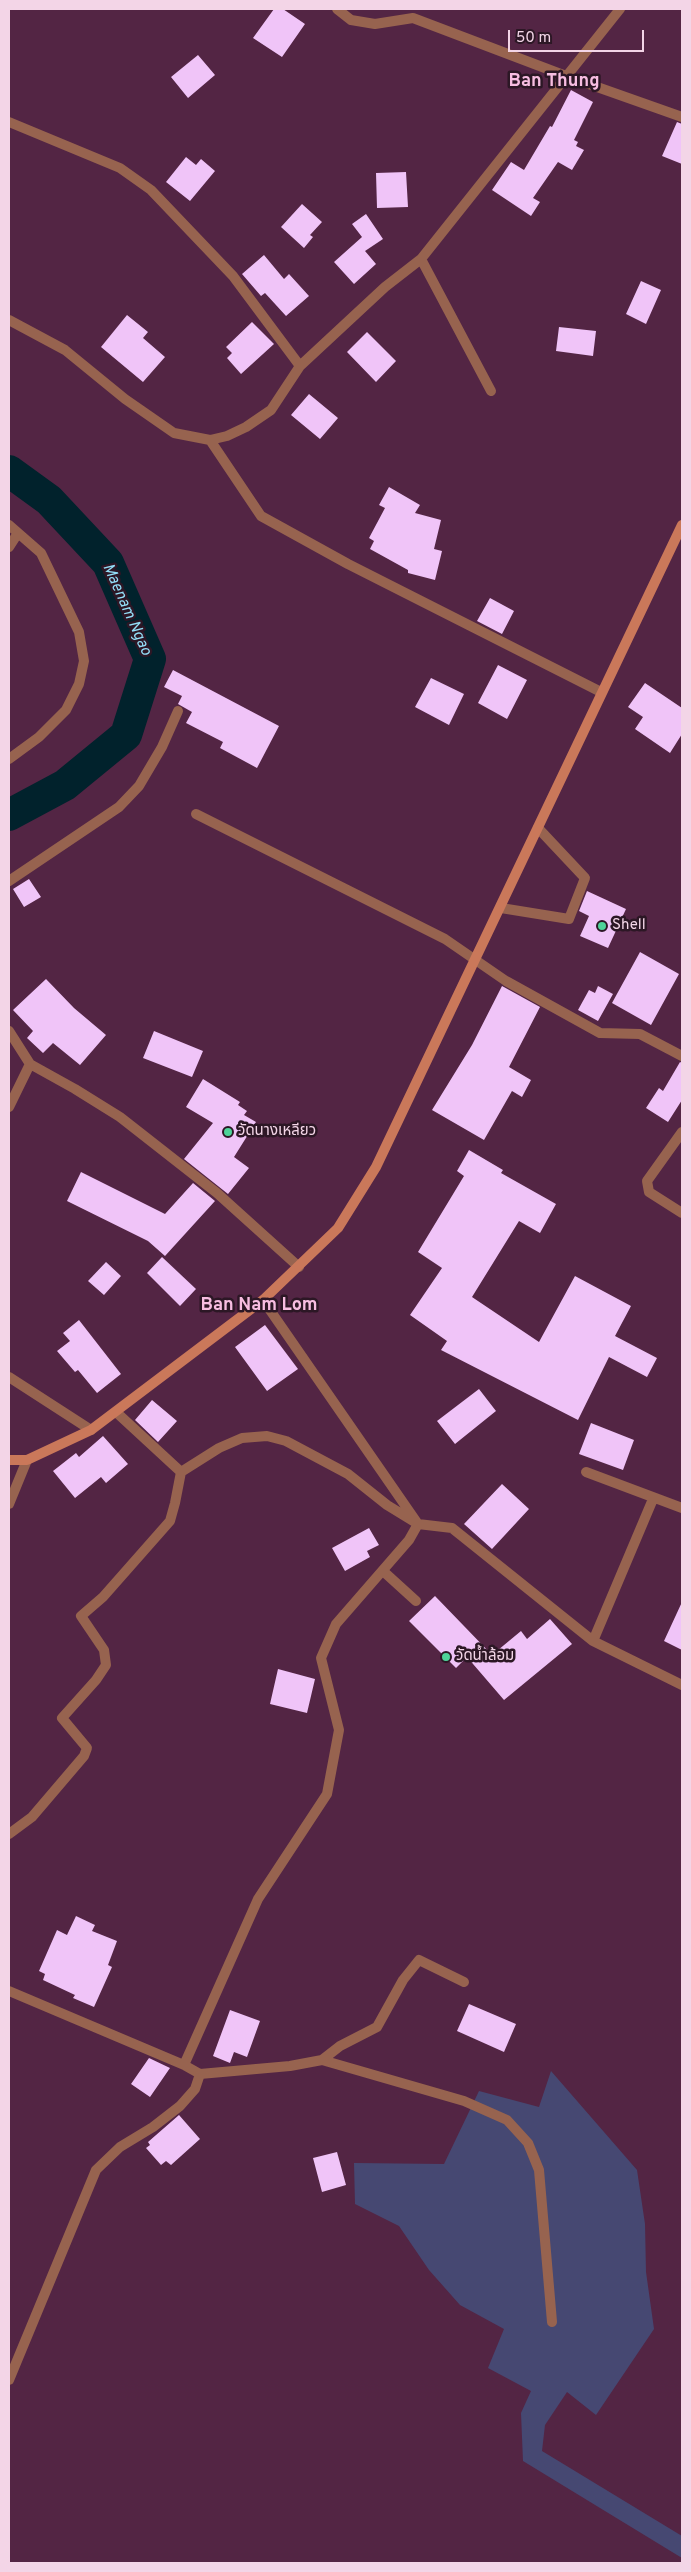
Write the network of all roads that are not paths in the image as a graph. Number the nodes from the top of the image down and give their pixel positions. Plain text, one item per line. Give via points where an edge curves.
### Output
1 (338, 9) edge
2 (620, 9) edge
3 (414, 14) edge
4 (566, 76) junction
5 (682, 117) edge
6 (9, 122) edge
7 (421, 259) junction
8 (9, 320) edge
9 (300, 366) junction
10 (491, 391) dead end
11 (210, 440) junction
12 (9, 525) edge
13 (682, 525) edge
14 (18, 533) junction
15 (9, 547) edge
16 (602, 692) junction
17 (178, 711) dead end
18 (9, 759) edge
19 (196, 814) dead end
20 (538, 828) junction
21 (9, 881) edge
22 (501, 908) junction
23 (473, 960) junction
24 (9, 1032) edge
25 (682, 1056) edge
26 (30, 1064) junction
27 (9, 1107) edge
28 (682, 1132) edge
29 (682, 1214) edge
30 (299, 1266) junction
31 (263, 1300) junction
32 (9, 1377) edge
33 (116, 1412) junction
34 (91, 1430) junction
35 (9, 1460) edge
36 (27, 1460) junction
37 (181, 1472) junction
38 (586, 1472) dead end
39 (654, 1499) junction
40 (9, 1504) edge
41 (682, 1508) edge
42 (418, 1524) junction
43 (382, 1571) junction
44 (416, 1601) dead end
45 (593, 1641) junction
46 (682, 1685) edge
47 (9, 1834) edge
48 (464, 1982) dead end
49 (9, 1991) edge
50 (322, 2060) junction
51 (184, 2065) junction
52 (200, 2074) junction
53 (552, 2322) dead end
54 (9, 2380) edge

1 - 3 street via 351,20 375,24
2 - 4 street
3 - 4 street
4 - 5 street
4 - 7 street
6 - 9 street via 120,168 151,190 233,276
7 - 9 street via 385,286
7 - 10 street
8 - 11 street via 65,350 125,399 174,433
9 - 11 street via 271,410 246,427
11 - 16 street via 261,516 348,564
12 - 14 street
13 - 16 main road
14 - 15 street
14 - 18 street via 41,553 79,632 84,661 79,684 66,710
16 - 20 main road
17 - 21 street via 139,786 119,807
19 - 23 street via 445,940
20 - 22 main road
20 - 22 street via 585,878 569,919
22 - 23 main road
23 - 25 street via 600,1034 640,1034
23 - 30 main road via 376,1167 338,1228
24 - 26 street
26 - 27 street
26 - 30 street via 120,1117 217,1193
28 - 29 street via 647,1181 649,1192
30 - 31 main road
31 - 33 main road
31 - 42 street
32 - 34 street
33 - 34 main road
33 - 37 street
34 - 36 main road
35 - 36 main road
36 - 40 street
37 - 42 street via 242,1438 267,1436 286,1441 348,1474 387,1505
37 - 47 street via 170,1520 103,1597 82,1616 104,1650 106,1664 62,1718 87,1748 84,1756 32,1817
38 - 39 street
39 - 41 street
39 - 45 street
42 - 43 street via 409,1540
42 - 45 street via 452,1528
43 - 44 street
43 - 51 street via 336,1624 321,1658 339,1730 328,1794 258,1900
45 - 46 street
48 - 50 street via 419,1960 403,1980 377,2028 340,2046
49 - 51 street
50 - 52 street
50 - 53 street via 464,2101 507,2120 528,2143 540,2170
51 - 52 street
52 - 54 street via 194,2089 180,2106 120,2147 96,2170

